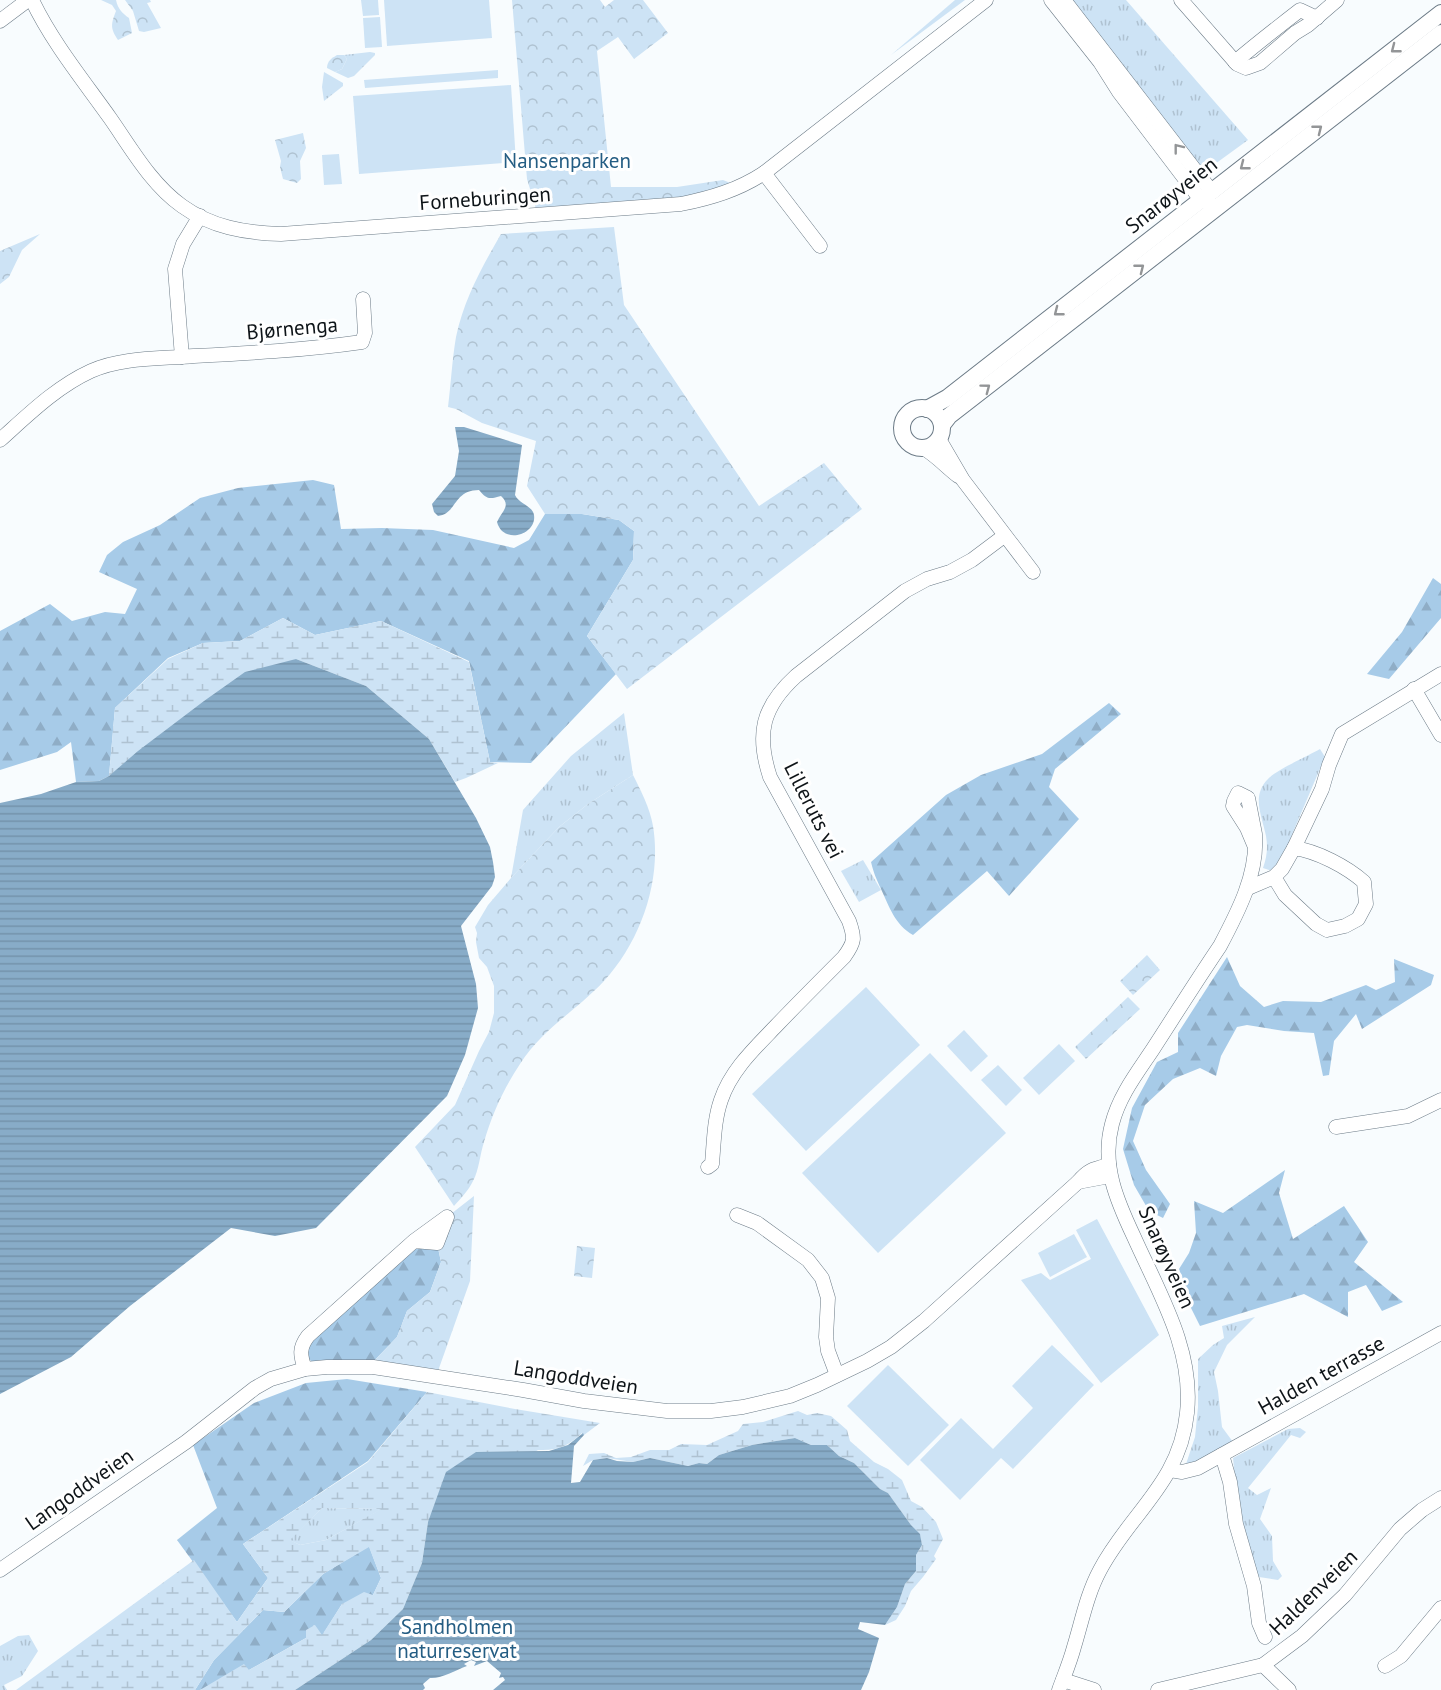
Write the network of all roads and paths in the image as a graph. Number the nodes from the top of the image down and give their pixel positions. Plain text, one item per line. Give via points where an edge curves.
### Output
1 (30, 0) edge
2 (986, 0) edge
3 (1051, 0) edge
4 (1064, 0) edge
5 (1181, 0) edge
6 (1337, 0) edge
7 (1441, 13) edge
8 (0, 21) edge
9 (1441, 33) edge
10 (764, 173) junction
11 (1212, 198) junction
12 (200, 216) junction
13 (819, 246) dead end
14 (363, 299) dead end
15 (182, 357) junction
16 (927, 409) junction
17 (940, 432) junction
18 (0, 440) edge
19 (923, 448) junction
20 (963, 480) junction
21 (1005, 536) junction
22 (1033, 572) dead end
23 (1441, 674) edge
24 (1414, 689) junction
25 (1441, 735) edge
26 (1244, 809) dead end
27 (1294, 848) junction
28 (1274, 878) junction
29 (1248, 888) junction
30 (1441, 1100) edge
31 (1336, 1127) dead end
32 (708, 1167) dead end
33 (1109, 1171) junction
34 (737, 1215) dead end
35 (414, 1241) dead end
36 (1441, 1333) edge
37 (305, 1369) junction
38 (837, 1375) junction
39 (1222, 1455) junction
40 (1170, 1470) junction
41 (1441, 1498) edge
42 (0, 1570) edge
43 (1441, 1608) edge
44 (1265, 1637) dead end
45 (1263, 1665) junction
46 (1385, 1666) dead end
47 (1061, 1685) edge
48 (1094, 1690) edge
49 (1158, 1690) edge
50 (1289, 1690) edge

1 - 8 street
1 - 12 street, Forneburingen via 154,180 182,206
2 - 10 street, Forneburingen
3 - 11 street via 1119,92
11 -> 4 street
5 - 6 street via 1235,62 1300,10 1317,18
7 -> 11 main road, Snarøyveien
11 -> 9 main road, Snarøyveien
10 - 12 street, Forneburingen via 741,186 681,204 280,234 238,231
10 - 13 street
11 -> 16 main road, Snarøyveien via 947,398
17 -> 11 main road, Snarøyveien via 949,416
12 - 15 street via 183,244 175,269
14 - 15 street, Bjørnenga via 362,342
15 - 18 street, Bjørnenga via 117,363 92,371 49,396
16 - 17 main road via 938,417
16 - 19 main road via 914,410 903,424 907,440
17 - 19 main road via 933,444
17 - 20 street
19 - 20 street
20 - 21 street
21 - 22 street
21 - 32 street, Lilleruts vei via 972,560 905,591 796,676 772,701 762,738 770,777 854,935 844,957 767,1035 730,1080 716,1118 712,1164
23 - 24 street
24 - 25 street
24 - 27 street via 1342,734
26 - 29 street, Snarøyveien via 1253,838
27 - 28 street
27 - 28 street via 1328,860 1364,882 1366,904 1358,919 1327,930 1285,895
28 - 29 street
29 - 33 street, Snarøyveien via 1220,946 1124,1094 1111,1125
30 - 31 street via 1408,1116
33 - 38 street, Langoddveien via 1090,1170 1084,1174 915,1328 891,1347
33 - 40 street, Snarøyveien via 1120,1208 1170,1317 1184,1361 1188,1394 1185,1430
34 - 38 street via 757,1223 808,1260 822,1278 828,1298 828,1351
35 - 37 street via 308,1336 300,1350
36 - 39 street, Halden terrasse
37 - 38 street, Langoddveien via 373,1367 667,1411 711,1411 758,1404 790,1396
37 - 42 street, Langoddveien via 255,1388 186,1442
39 - 40 street, Halden terrasse via 1188,1471
39 - 44 street
40 - 47 street, Snarøyveien via 1100,1569
41 - 45 street, Haldenveien via 1400,1529 1345,1596 1311,1628
43 - 46 street via 1401,1656
45 - 49 street, Haldenveien
45 - 50 street
47 - 48 street

